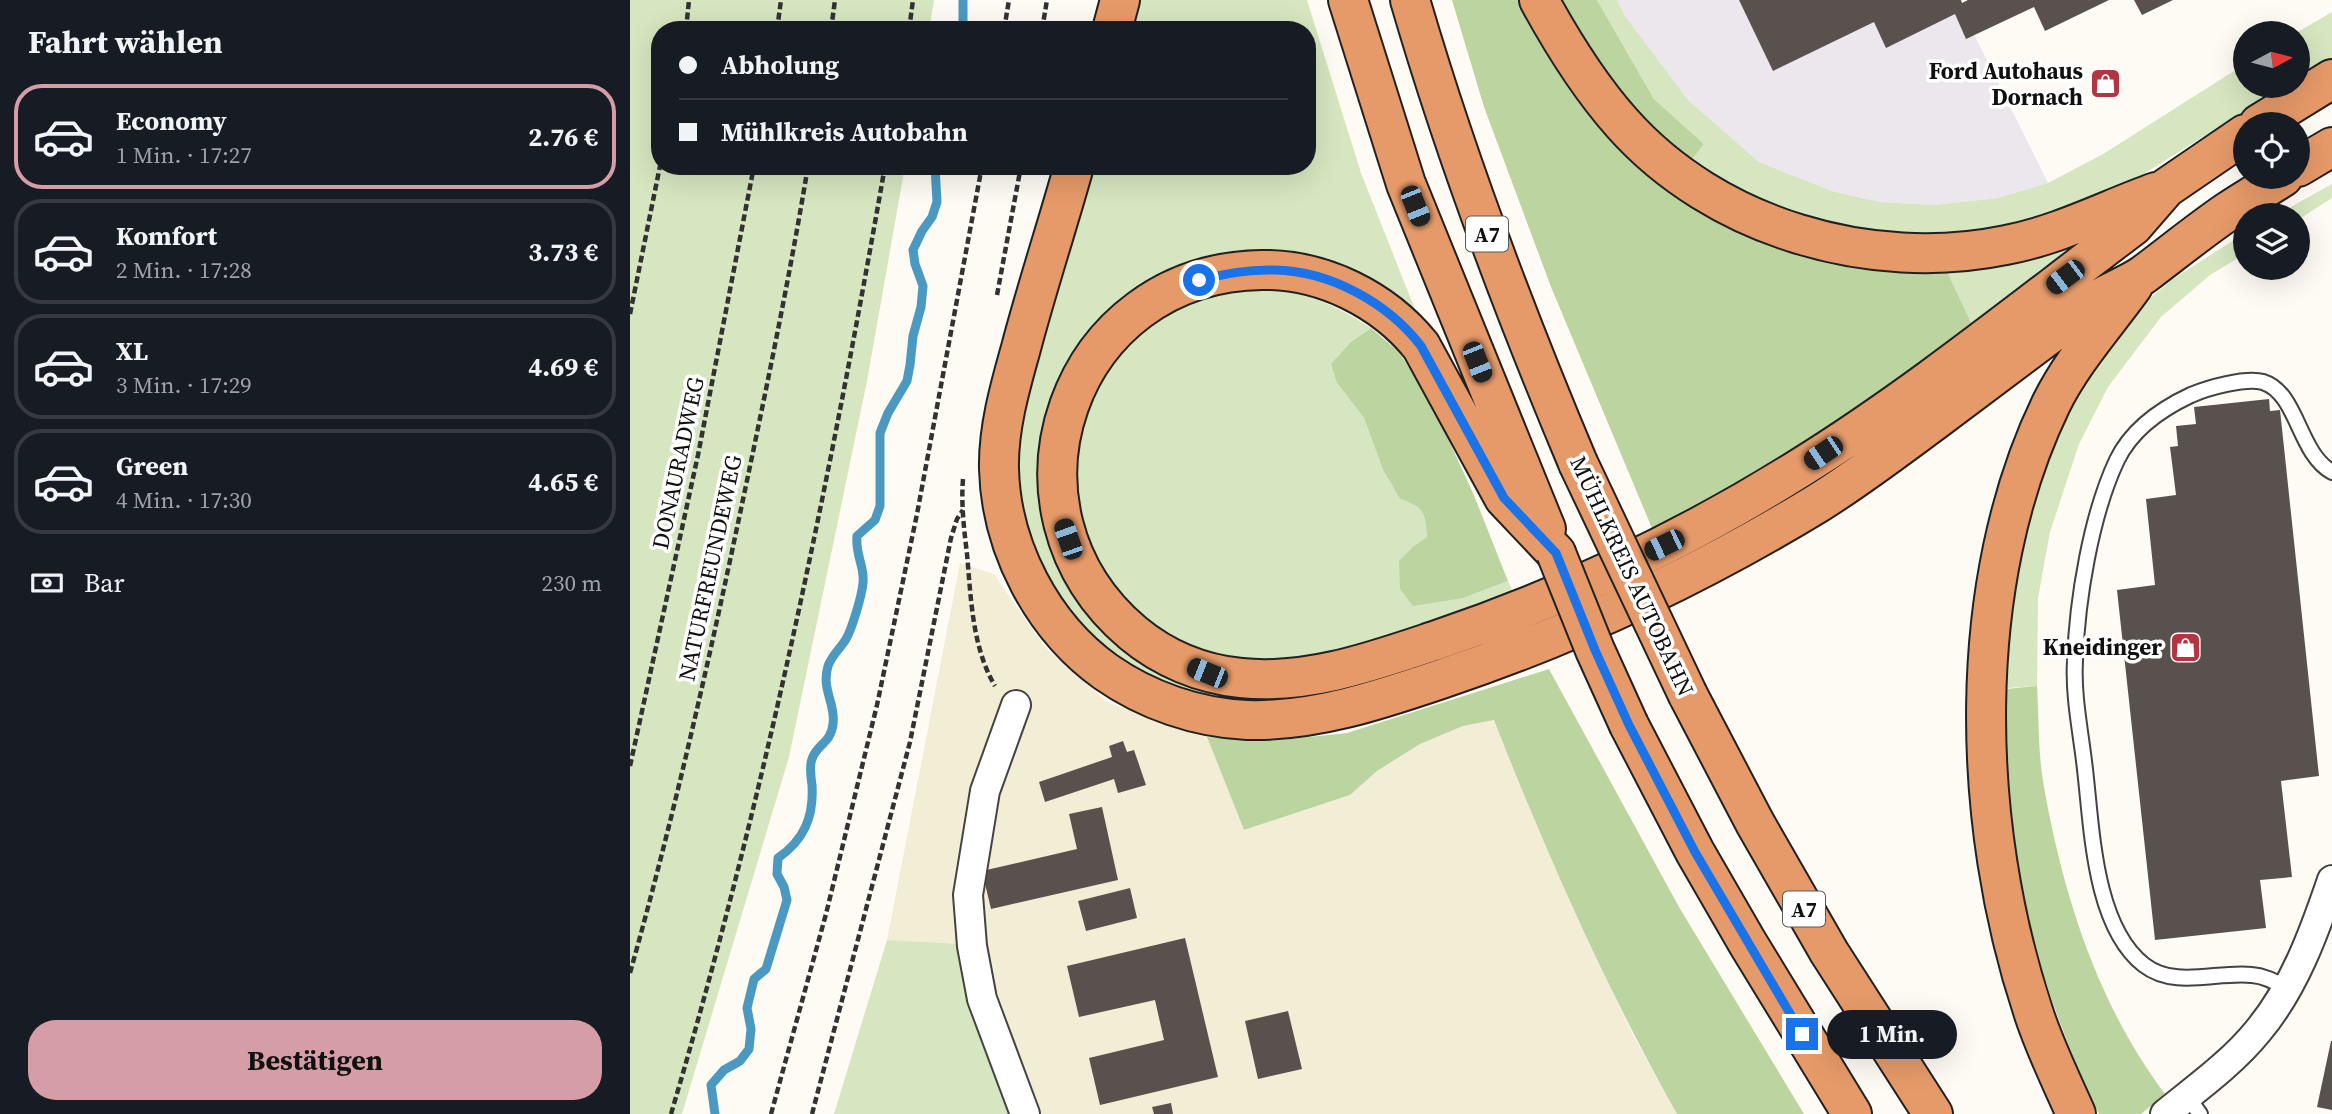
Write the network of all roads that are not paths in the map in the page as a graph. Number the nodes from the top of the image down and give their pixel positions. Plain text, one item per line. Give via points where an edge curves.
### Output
1 (1120, 0) edge
2 (1348, 0) edge
3 (1410, 0) edge
4 (1539, 0) edge
5 (1114, 21) edge
6 (2332, 79) edge
7 (2278, 112) edge
8 (2233, 142) edge
9 (2332, 147) edge
10 (2310, 160) edge
11 (1071, 175) edge
12 (2166, 188) junction
13 (2264, 189) edge
14 (2138, 279) junction
15 (2332, 472) edge
16 (1516, 491) junction
17 (1016, 705) dead end
18 (2332, 880) edge
19 (2286, 988) junction
20 (2071, 1104) edge
21 (2194, 1105) edge
22 (1025, 1114) edge
23 (1853, 1114) edge
24 (1933, 1114) edge
25 (2165, 1114) edge

1 - 5 highway
2 - 16 highway, A7 via 1406,184
3 - 24 highway, MÜHLKREIS AUTOBAHN / A7, bridge via 1481,219 1578,463 1688,695 1755,823 1829,952
4 - 12 highway via 1593,88 1657,156 1746,214 1794,234 1902,253 1959,252 2050,234
6 - 7 highway
8 - 12 highway
9 - 10 highway
11 - 14 highway via 1003,423 999,467 1016,555 1036,596 1062,632 1102,669 1129,688 1171,706 1246,720 1325,712 1418,687 1516,653 1682,580 1821,501 2091,303
12 - 16 highway via 2133,226 1800,469 1622,565 1521,609 1357,665 1317,675 1243,678 1207,673 1142,641 1114,617 1074,559 1061,520 1056,479 1059,440 1069,402 1090,363 1115,331 1172,290 1250,270 1278,270 1331,281 1393,316 1414,337
13 - 14 highway
14 - 20 highway via 2071,369 2021,474 2003,542 1989,643 1986,733 1999,876 2033,1012
15 - 19 lane via 2308,448 2275,388 2261,381 2201,391 2168,405 2143,425 2118,457 2102,496 2074,664 2097,867 2115,926 2127,947 2145,966 2168,976 2253,975
16 - 23 highway, A7, bridge via 1556,553 1629,725 1695,852
17 - 22 street via 989,775 968,895 982,999
18 - 19 street
19 - 21 street via 2258,1031
21 - 25 street

